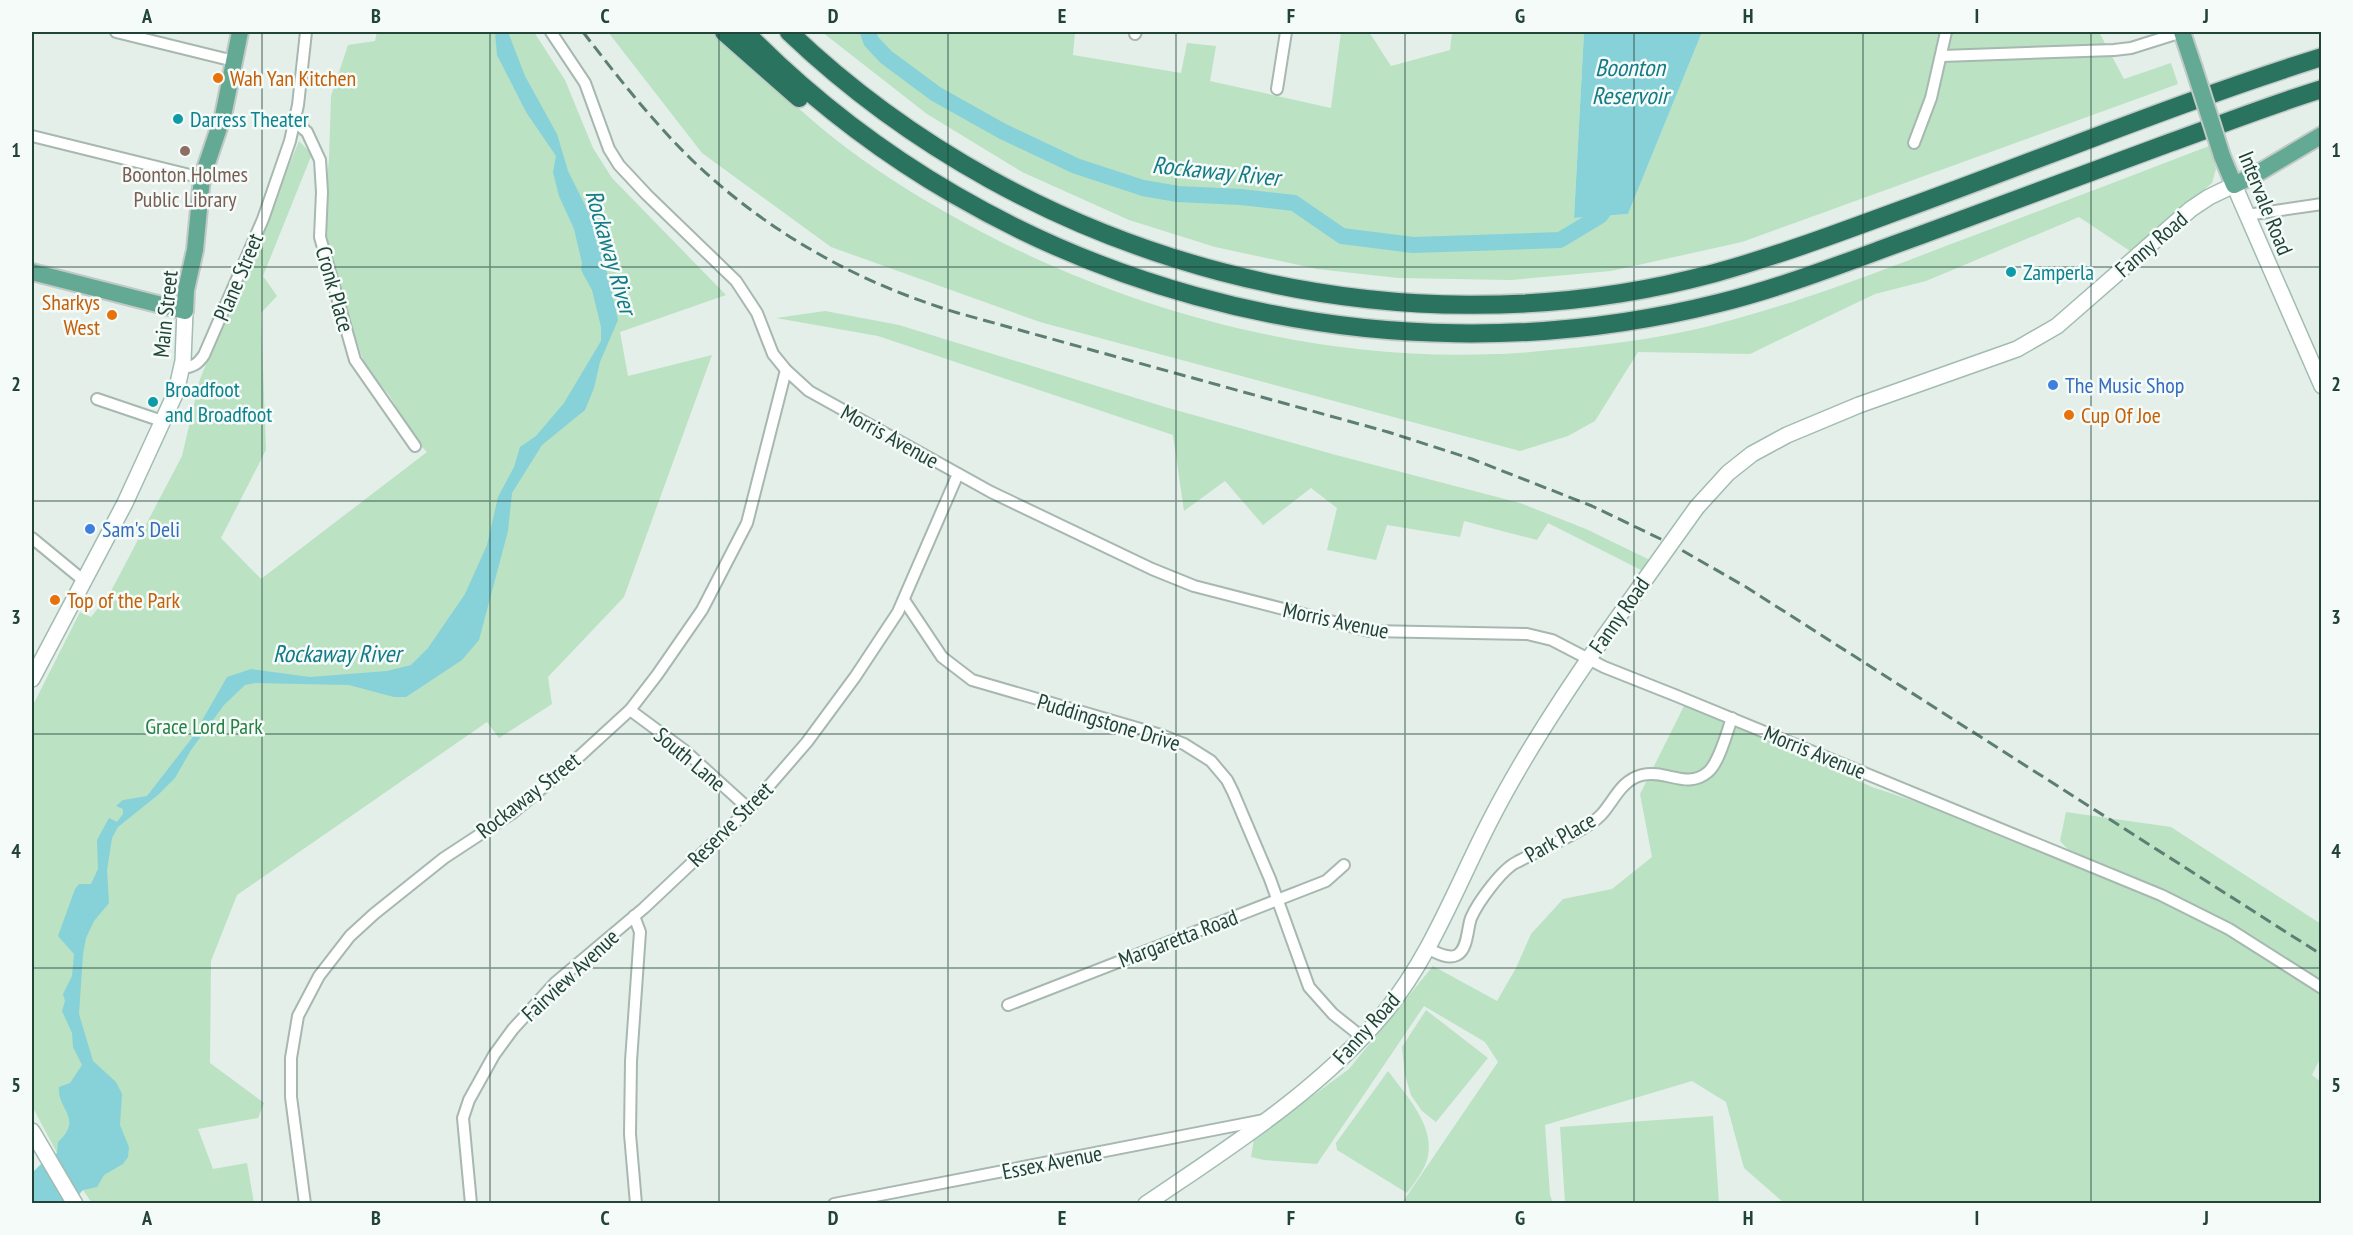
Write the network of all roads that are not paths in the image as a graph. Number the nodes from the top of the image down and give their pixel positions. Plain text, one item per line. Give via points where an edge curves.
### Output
1 (116, 32) edge
2 (240, 32) edge
3 (306, 32) edge
4 (551, 32) edge
5 (724, 32) edge
6 (746, 32) edge
7 (789, 32) edge
8 (1286, 32) edge
9 (1946, 32) edge
10 (2182, 32) edge
11 (1942, 57) junction
12 (2322, 57) edge
13 (234, 61) junction
14 (1277, 89) dead end
15 (2322, 89) edge
16 (295, 122) junction
17 (2322, 135) edge
18 (32, 136) edge
19 (1914, 143) dead end
20 (202, 178) junction
21 (2234, 184) junction
22 (2322, 204) edge
23 (2247, 216) junction
24 (1070, 253) junction
25 (32, 272) edge
26 (185, 311) junction
27 (182, 368) junction
28 (786, 370) junction
29 (2322, 386) edge
30 (97, 399) dead end
31 (162, 421) junction
32 (415, 446) dead end
33 (958, 474) junction
34 (32, 538) edge
35 (83, 580) junction
36 (904, 600) junction
37 (1588, 659) junction
38 (33, 674) edge
39 (630, 710) junction
40 (1732, 718) junction
41 (749, 809) junction
42 (1344, 865) dead end
43 (1277, 899) junction
44 (634, 916) junction
45 (1427, 948) junction
46 (2322, 988) edge
47 (1008, 1005) dead end
48 (1362, 1037) junction
49 (1269, 1119) junction
50 (32, 1131) edge
51 (75, 1203) edge
52 (305, 1203) edge
53 (471, 1203) edge
54 (636, 1203) edge
55 (837, 1203) edge
56 (1146, 1203) edge

1 - 13 street
2 - 13 main road, Main Street
3 - 16 street, Plane Street
4 - 28 street, Morris Avenue via 585,83 609,149 619,165 736,281 757,313 773,354
5 - 24 highway via 822,116 909,178 986,219
6 - 24 highway via 829,108 907,165 1005,223
7 - 12 highway via 848,84 931,145 1019,196 1082,225 1177,259 1276,285 1354,297 1444,304 1580,298 1714,273 1812,243
8 - 14 street
9 - 11 street
10 - 11 street via 2114,50
10 - 21 main road, Intervale Road, bridge
11 - 19 street
13 - 20 main road, Main Street via 223,117
15 - 24 highway via 1789,282 1688,311 1595,326 1549,332 1471,334 1339,326 1270,315 1202,298
16 - 27 street, Plane Street via 266,210 209,345 200,362
16 - 32 street, Cronk Place via 307,132 320,160 320,237 355,360
17 - 21 main road
18 - 20 street
20 - 26 main road, Main Street
21 - 23 main road, Intervale Road
21 - 37 main road, Fanny Road, bridge via 2191,209 2057,326 2038,338 1787,435 1752,454 1697,507
22 - 23 street
23 - 29 main road, Intervale Road
25 - 26 main road
26 - 27 main road, Main Street
27 - 31 main road, Main Street
28 - 33 street, Morris Avenue via 809,391
28 - 39 street, Rockaway Street via 747,523 702,610
30 - 31 street
31 - 35 main road, Main Street via 125,503
33 - 36 street, Reserve Street
33 - 37 street, Morris Avenue via 1194,586 1369,631 1534,635
34 - 35 street
35 - 38 main road, Main Street
36 - 41 street, Reserve Street via 807,742
36 - 43 street, Puddingstone Drive via 942,657 972,680 1161,735 1210,761 1233,792
37 - 40 street, Morris Avenue
37 - 45 main road, Fanny Road via 1493,816
39 - 41 street, South Lane via 684,750
39 - 52 street, Rockaway Street via 511,814 444,858 374,914 350,936 319,976 298,1016 291,1058 291,1097
40 - 45 street, Park Place via 1708,773 1687,781 1643,775 1627,783 1595,820 1506,868 1474,913 1459,954 1444,956
40 - 46 street, Morris Avenue via 2161,895 2229,929
41 - 44 street, Reserve Street
42 - 43 street, Margaretta Road via 1326,881
43 - 47 street, Margaretta Road
43 - 48 street, Puddingstone Drive via 1309,987 1333,1014
44 - 53 street, Fairview Avenue via 533,1005 481,1077 463,1118
44 - 54 street via 640,932 631,1061 630,1134
45 - 48 main road, Fanny Road via 1405,985
48 - 49 main road, Fanny Road
49 - 55 street, Essex Avenue
49 - 56 main road, Fanny Road
50 - 51 main road

